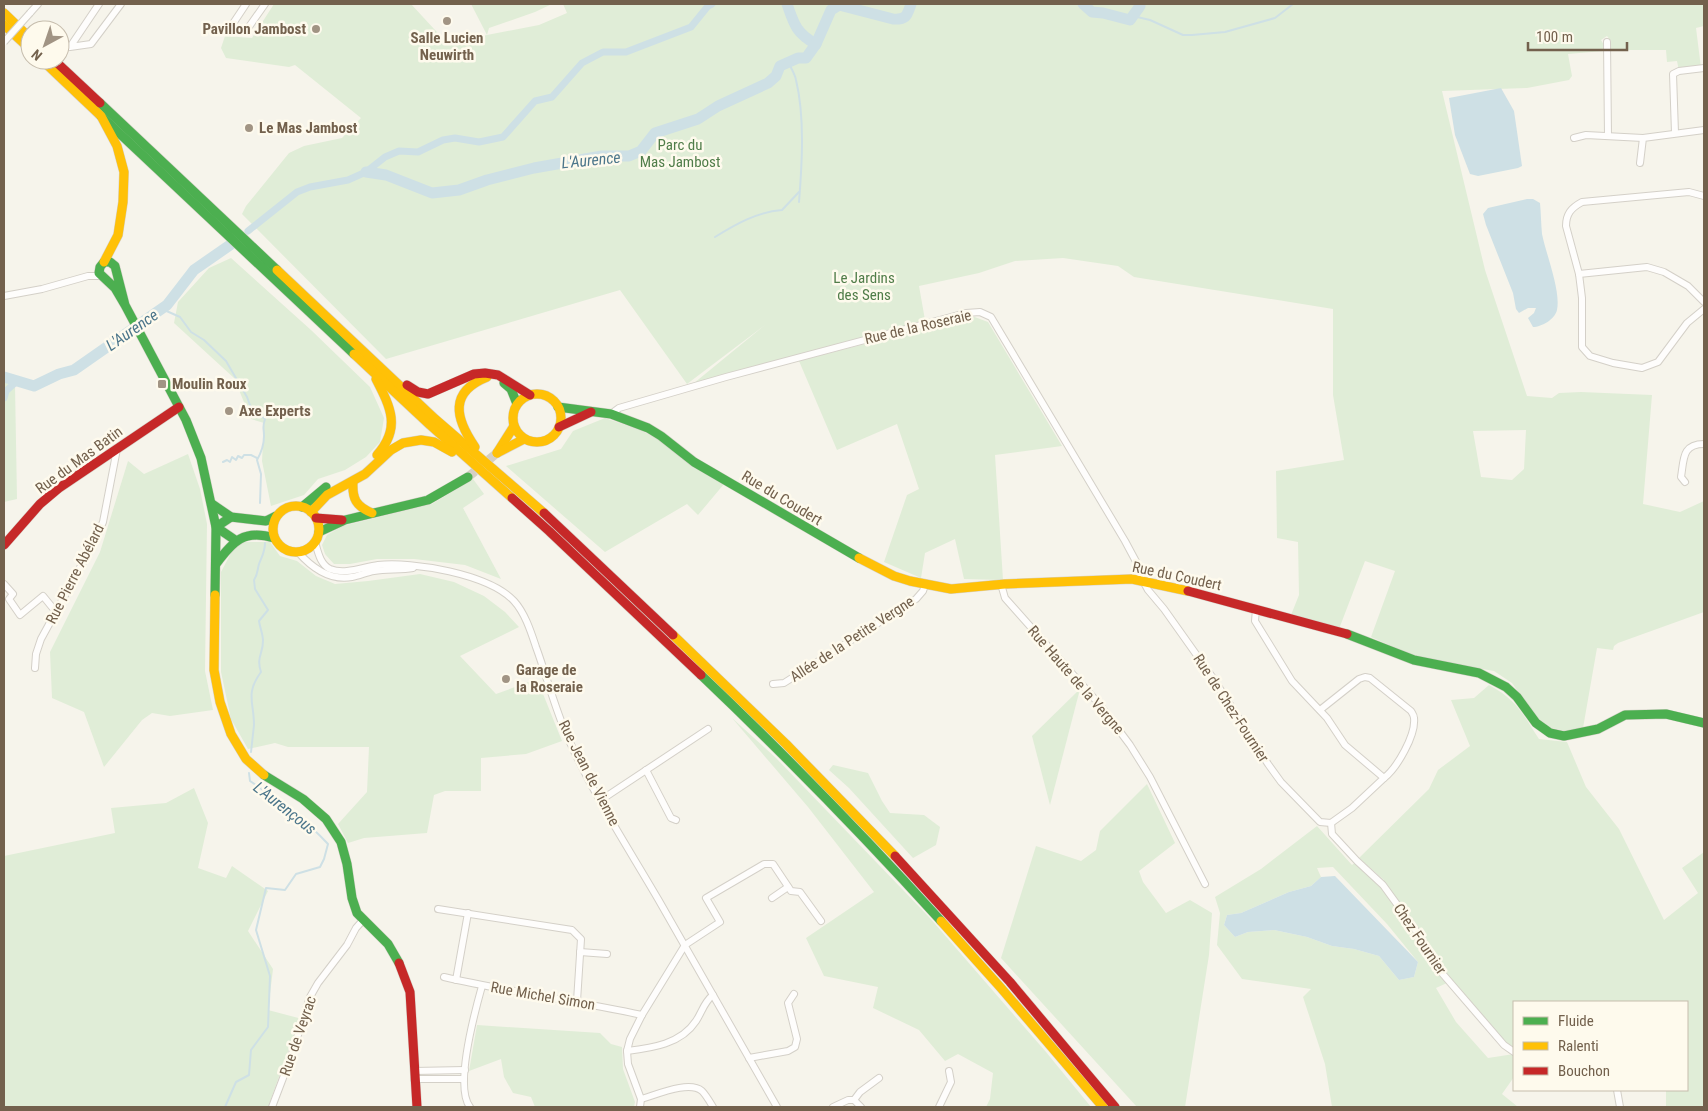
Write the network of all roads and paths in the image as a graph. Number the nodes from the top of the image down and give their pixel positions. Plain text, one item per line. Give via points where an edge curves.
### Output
1 (38, 4) edge
2 (99, 4) edge
3 (121, 4) edge
4 (246, 4) edge
5 (265, 4) edge
6 (4, 13) edge
7 (4, 25) edge
8 (20, 28) edge
9 (20, 40) edge
10 (4, 42) edge
11 (1607, 42) dead end
12 (1704, 68) edge
13 (53, 70) edge
14 (65, 70) edge
15 (101, 116) junction
16 (1704, 130) edge
17 (1675, 133) junction
18 (1608, 136) junction
19 (1574, 138) dead end
20 (1643, 138) junction
21 (1640, 163) dead end
22 (1704, 196) edge
23 (103, 271) junction
24 (116, 272) junction
25 (1579, 274) junction
26 (4, 296) edge
27 (1704, 302) edge
28 (125, 305) junction
29 (1704, 309) edge
30 (372, 365) junction
31 (530, 395) junction
32 (517, 404) junction
33 (179, 406) junction
34 (558, 407) junction
35 (591, 412) junction
36 (611, 414) junction
37 (514, 426) junction
38 (560, 427) junction
39 (524, 439) junction
40 (1704, 444) edge
41 (118, 449) junction
42 (483, 461) junction
43 (468, 477) tunnel mouth
44 (353, 482) junction
45 (1685, 482) dead end
46 (500, 486) junction
47 (212, 504) junction
48 (302, 507) junction
49 (372, 513) junction
50 (314, 515) junction
51 (276, 516) junction
52 (230, 517) junction
53 (345, 520) junction
54 (216, 527) junction
55 (319, 532) junction
56 (274, 538) junction
57 (235, 540) junction
58 (315, 542) junction
59 (4, 545) edge
60 (298, 552) junction
61 (216, 564) junction
62 (425, 567) junction
63 (1143, 580) junction
64 (4, 584) edge
65 (1001, 584) junction
66 (925, 585) junction
67 (1256, 609) junction
68 (56, 612) junction
69 (35, 668) dead end
70 (774, 684) dead end
71 (1320, 710) junction
72 (1704, 723) edge
73 (708, 729) dead end
74 (646, 770) junction
75 (1384, 778) junction
76 (601, 800) junction
77 (676, 820) dead end
78 (1331, 823) junction
79 (1205, 884) dead end
80 (788, 887) junction
81 (772, 898) dead end
82 (438, 909) dead end
83 (468, 913) junction
84 (364, 919) junction
85 (821, 921) dead end
86 (685, 945) junction
87 (580, 952) junction
88 (607, 954) dead end
89 (444, 978) dead end
90 (456, 980) junction
91 (482, 986) junction
92 (794, 994) dead end
93 (713, 995) junction
94 (577, 1001) junction
95 (642, 1015) junction
96 (627, 1051) junction
97 (1513, 1051) edge
98 (749, 1058) junction
99 (465, 1070) junction
100 (949, 1071) dead end
101 (414, 1075) junction
102 (879, 1078) dead end
103 (464, 1079) junction
104 (1617, 1091) edge
105 (641, 1099) junction
106 (854, 1100) junction
107 (272, 1107) edge
108 (416, 1107) edge
109 (470, 1107) edge
110 (640, 1107) edge
111 (713, 1107) edge
112 (777, 1107) edge
113 (833, 1107) edge
114 (861, 1107) edge
115 (940, 1107) edge
116 (1103, 1107) edge
117 (1115, 1107) edge
118 (1620, 1107) edge

1 - 10 street, bridge
2 - 3 street via 70,47 91,44
4 - 5 street via 228,31 246,31
6 - 8 main road
7 - 9 main road
11 - 18 street
12 - 17 street via 1673,74
13 - 15 main road
14 - 30 main road via 186,181
15 - 23 main road via 117,146 124,172 118,234
15 - 30 main road
16 - 17 street
17 - 20 street
18 - 19 street
18 - 20 street
20 - 21 street
22 - 25 street via 1689,192 1582,202 1574,206 1568,213 1566,226
23 - 24 main road via 110,278
23 - 24 main road via 113,263
23 - 26 street via 42,289
23 - 28 main road
24 - 28 main road
25 - 27 street via 1647,267 1664,272 1688,286
25 - 29 street via 1582,348 1590,356 1613,363 1642,368 1658,362 1687,323
28 - 33 main road
30 - 31 main road via 390,370 411,389 422,394 474,374 485,373 498,375
30 - 42 main road
30 - 46 main road via 430,425
30 - 48 main road via 392,414 386,447 353,474 325,488
31 - 32 main road
31 - 34 main road via 543,395
32 - 37 main road via 512,419
32 - 42 main road via 511,389 498,379 478,379 467,387 460,400 459,414 467,437
33 - 41 main road, Rue du Mas Batin
33 - 47 main road via 195,440
34 - 35 main road, Rue du Coudert
34 - 38 main road
35 - 36 main road, Rue du Coudert
35 - 38 main road
36 - 63 street, Rue de la Roseraie via 619,408 726,377 941,319 980,312 991,317 1125,540
36 - 66 main road, Rue du Coudert via 661,436 694,462 872,566
37 - 39 main road
37 - 39 main road via 497,453
38 - 39 main road via 545,441
40 - 45 street via 1691,446 1685,452 1681,477
41 - 59 main road, Rue du Mas Batin via 59,488 40,504
41 - 68 street, Rue Pierre Abélard via 103,522
42 - 117 main road via 624,588 826,784 911,871
43 - 49 main road via 428,500
44 - 46 main road via 403,442 421,440 448,448 479,476
44 - 49 main road via 354,503
44 - 50 main road via 328,495
46 - 116 main road via 676,650 819,791 1001,988
47 - 52 main road
47 - 54 main road
48 - 50 main road
48 - 51 main road via 288,507
49 - 53 main road
50 - 53 main road
50 - 55 main road
51 - 52 main road via 266,521
51 - 56 main road via 272,530
52 - 54 main road
53 - 55 main road
54 - 57 main road
54 - 61 main road
55 - 58 main road
56 - 57 main road via 250,534
56 - 60 main road via 283,549
57 - 61 main road
58 - 60 main road
58 - 62 street, Rue Jean de Vienne via 325,565 332,570 399,564
60 - 62 street via 322,573 337,578
61 - 84 main road via 214,670 231,734 246,758 269,779 303,799 334,830 345,853 357,913
62 - 76 street, Rue Jean de Vienne via 481,580 515,602 529,628 568,737
63 - 65 main road, Rue du Coudert
63 - 67 main road, Rue du Coudert
63 - 78 street, Rue de Chez-Fournier via 1213,678 1281,782 1320,822
64 - 68 street via 13,594 9,599 20,615 43,596
65 - 66 main road, Rue du Coudert via 951,589
65 - 79 street, Rue Haute de la Vergne via 1005,598 1100,705 1130,744
66 - 70 street, Allée de la Petite Vergne via 916,599 784,683
67 - 71 street via 1255,621 1283,668
67 - 72 main road, Rue du Coudert via 1353,636 1414,660 1486,676 1518,697 1536,723 1550,733 1564,736 1598,729 1626,715 1666,714
68 - 69 street, Rue Pierre Abélard via 39,646
71 - 75 street via 1345,745
71 - 75 street via 1365,676 1411,711 1414,718 1410,737 1400,760
73 - 74 street
74 - 76 street
74 - 77 street via 671,818
75 - 78 street
76 - 86 street, Rue Jean de Vienne
78 - 97 street, Chez Fournier via 1332,834 1393,898 1420,936 1435,965
80 - 81 street
80 - 85 street via 791,891 800,892
80 - 86 street via 773,864 764,864 706,898 720,922
82 - 83 street
83 - 87 street via 572,930 581,939
83 - 90 street
84 - 101 main road via 388,944 410,992
84 - 107 street, Rue de Veyrac via 310,997
86 - 93 street, Rue Jean de Vienne
86 - 95 street
87 - 88 street
87 - 94 street
89 - 90 street, Rue Michel Simon
90 - 91 street, Rue Michel Simon
91 - 94 street, Rue Michel Simon
91 - 99 street via 469,1037
92 - 98 street via 788,1003 797,1039 795,1047
93 - 96 street via 696,1022 671,1042
93 - 98 street, Rue Jean de Vienne
94 - 95 street, Rue Michel Simon
95 - 96 street
96 - 105 street via 628,1064
98 - 112 street, Rue Jean de Vienne
99 - 101 street
99 - 103 street
100 - 115 street via 951,1082
101 - 103 street
101 - 108 main road
102 - 106 street
103 - 109 street via 463,1088
104 - 118 street
105 - 110 street
105 - 111 street via 686,1086 702,1091
106 - 113 street
106 - 114 street

